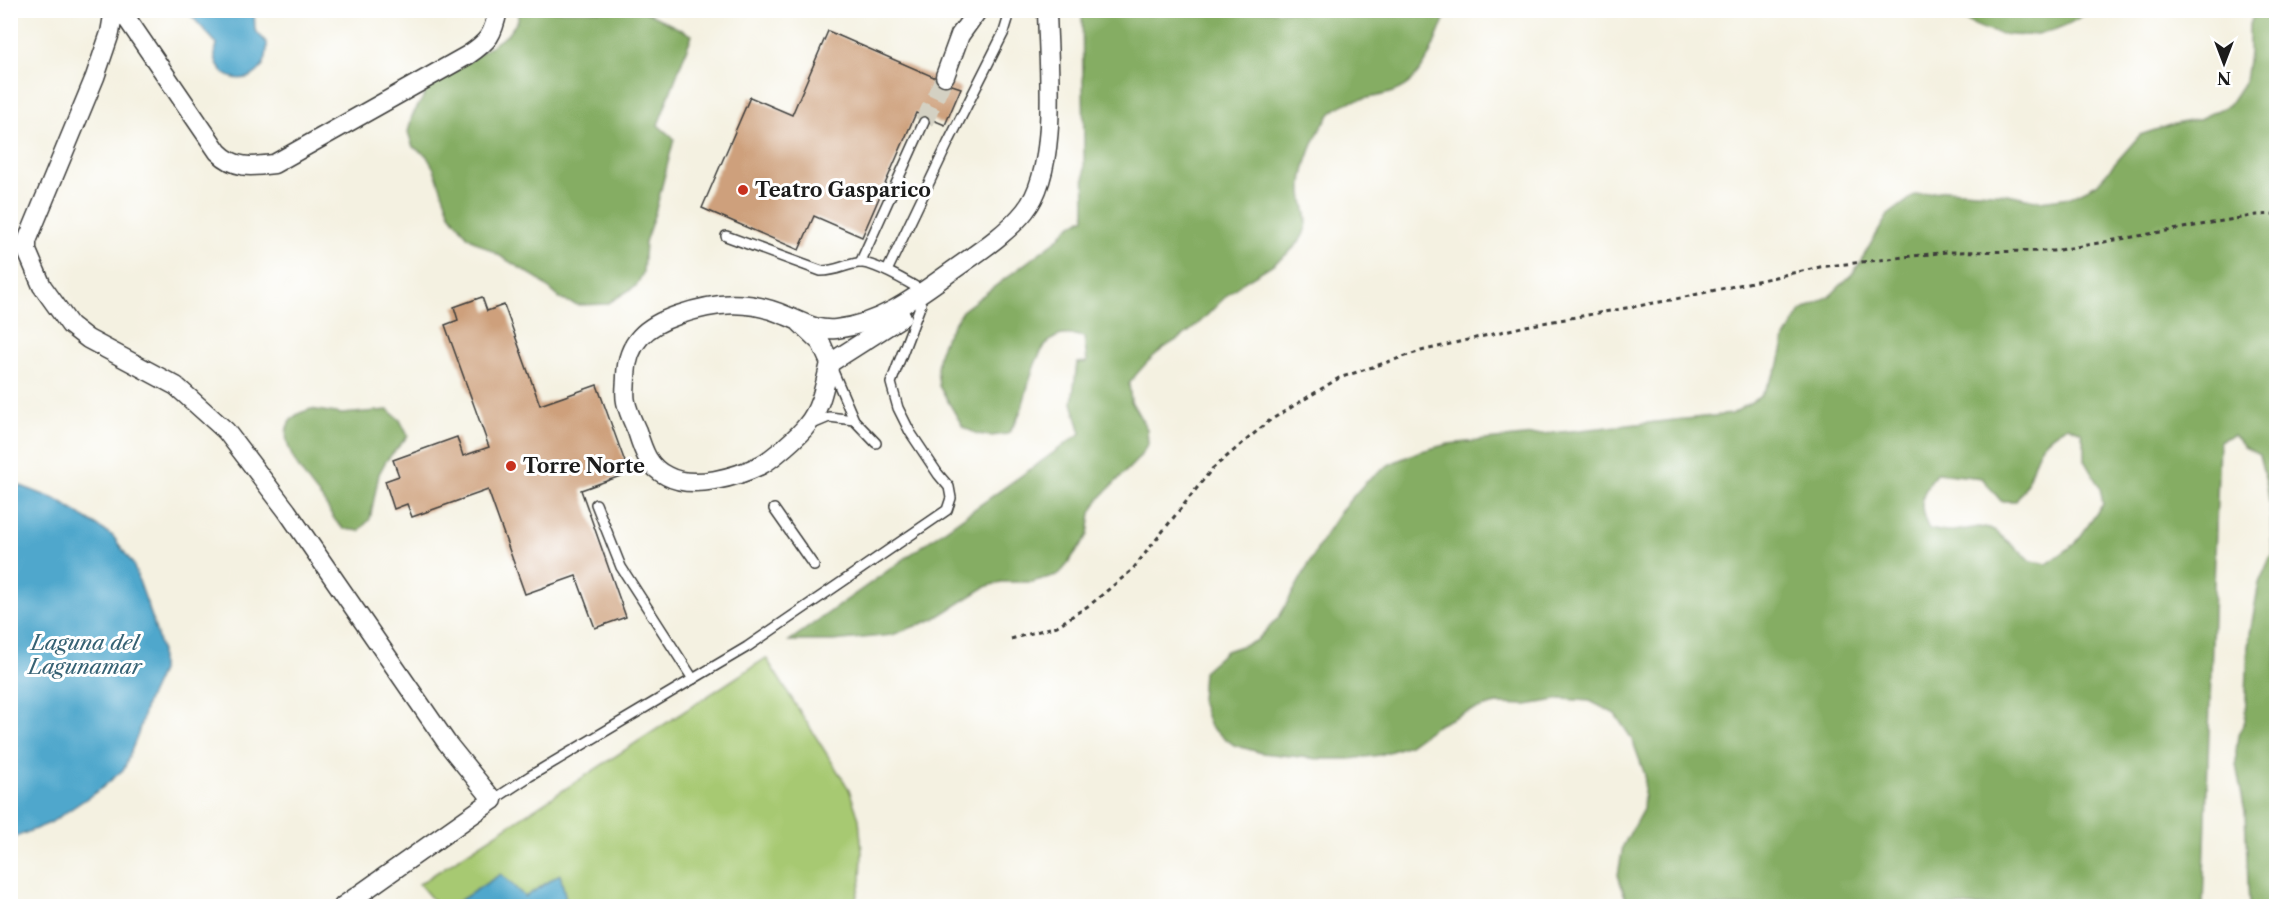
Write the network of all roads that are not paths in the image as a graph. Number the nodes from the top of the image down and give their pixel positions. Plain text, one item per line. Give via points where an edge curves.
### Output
1 (114, 10) edge
2 (121, 10) edge
3 (498, 10) edge
4 (978, 10) edge
5 (1007, 10) edge
6 (1047, 10) edge
7 (1057, 10) edge
8 (945, 76) tunnel mouth
9 (924, 122) tunnel mouth
10 (726, 236) dead end
11 (860, 262) junction
12 (887, 271) junction
13 (925, 298) junction
14 (800, 323) junction
15 (830, 363) junction
16 (854, 420) junction
17 (807, 426) junction
18 (876, 443) dead end
19 (596, 504) dead end
20 (774, 509) dead end
21 (814, 566) dead end
22 (693, 679) junction
23 (493, 800) junction
24 (343, 906) edge

1 - 23 street via 95,77 27,241 33,269 70,325 88,339 176,386 226,431 287,511 447,743
2 - 3 street via 218,152 240,166 256,166 274,164 468,55 487,42
4 - 8 street via 960,35
5 - 12 lane via 1004,32
6 - 13 street via 1048,107 1043,175 1027,208 1014,223
7 - 13 street via 1058,142 1043,199 1023,227
9 - 11 lane
10 - 11 lane via 821,271
11 - 12 lane
12 - 13 lane
13 - 14 street via 888,315 836,329
13 - 15 street
13 - 22 lane via 891,384 906,424 950,487 947,510 747,647
14 - 15 street via 821,343
14 - 17 street via 787,315 742,303 723,303 664,320 645,332 627,359 626,401 646,457 655,469 687,483 711,481 762,465
15 - 16 lane
15 - 17 street
16 - 17 lane via 829,417
16 - 18 lane
19 - 22 lane via 621,567
20 - 21 lane
22 - 23 lane
23 - 24 street

